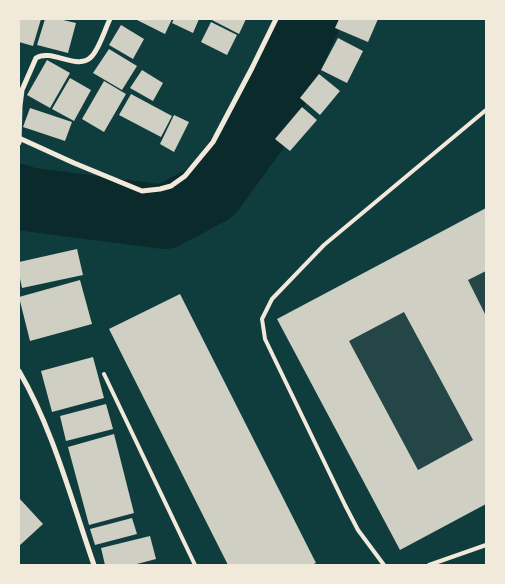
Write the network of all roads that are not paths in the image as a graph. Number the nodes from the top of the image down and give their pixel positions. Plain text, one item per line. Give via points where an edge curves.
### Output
1 (110, 19) edge
2 (276, 19) edge
3 (486, 110) edge
4 (19, 141) edge
5 (19, 372) edge
6 (104, 374) dead end
7 (486, 545) edge
8 (94, 565) edge
9 (195, 565) edge
10 (384, 565) edge
11 (429, 565) edge

1 - 4 street via 93,56 87,61 45,55 36,58 22,90
2 - 4 street via 213,142 185,176 171,186 142,191
3 - 10 lane via 324,245 272,299 262,319 265,340 345,505 358,530
5 - 8 street via 39,412
6 - 9 lane
7 - 11 lane

